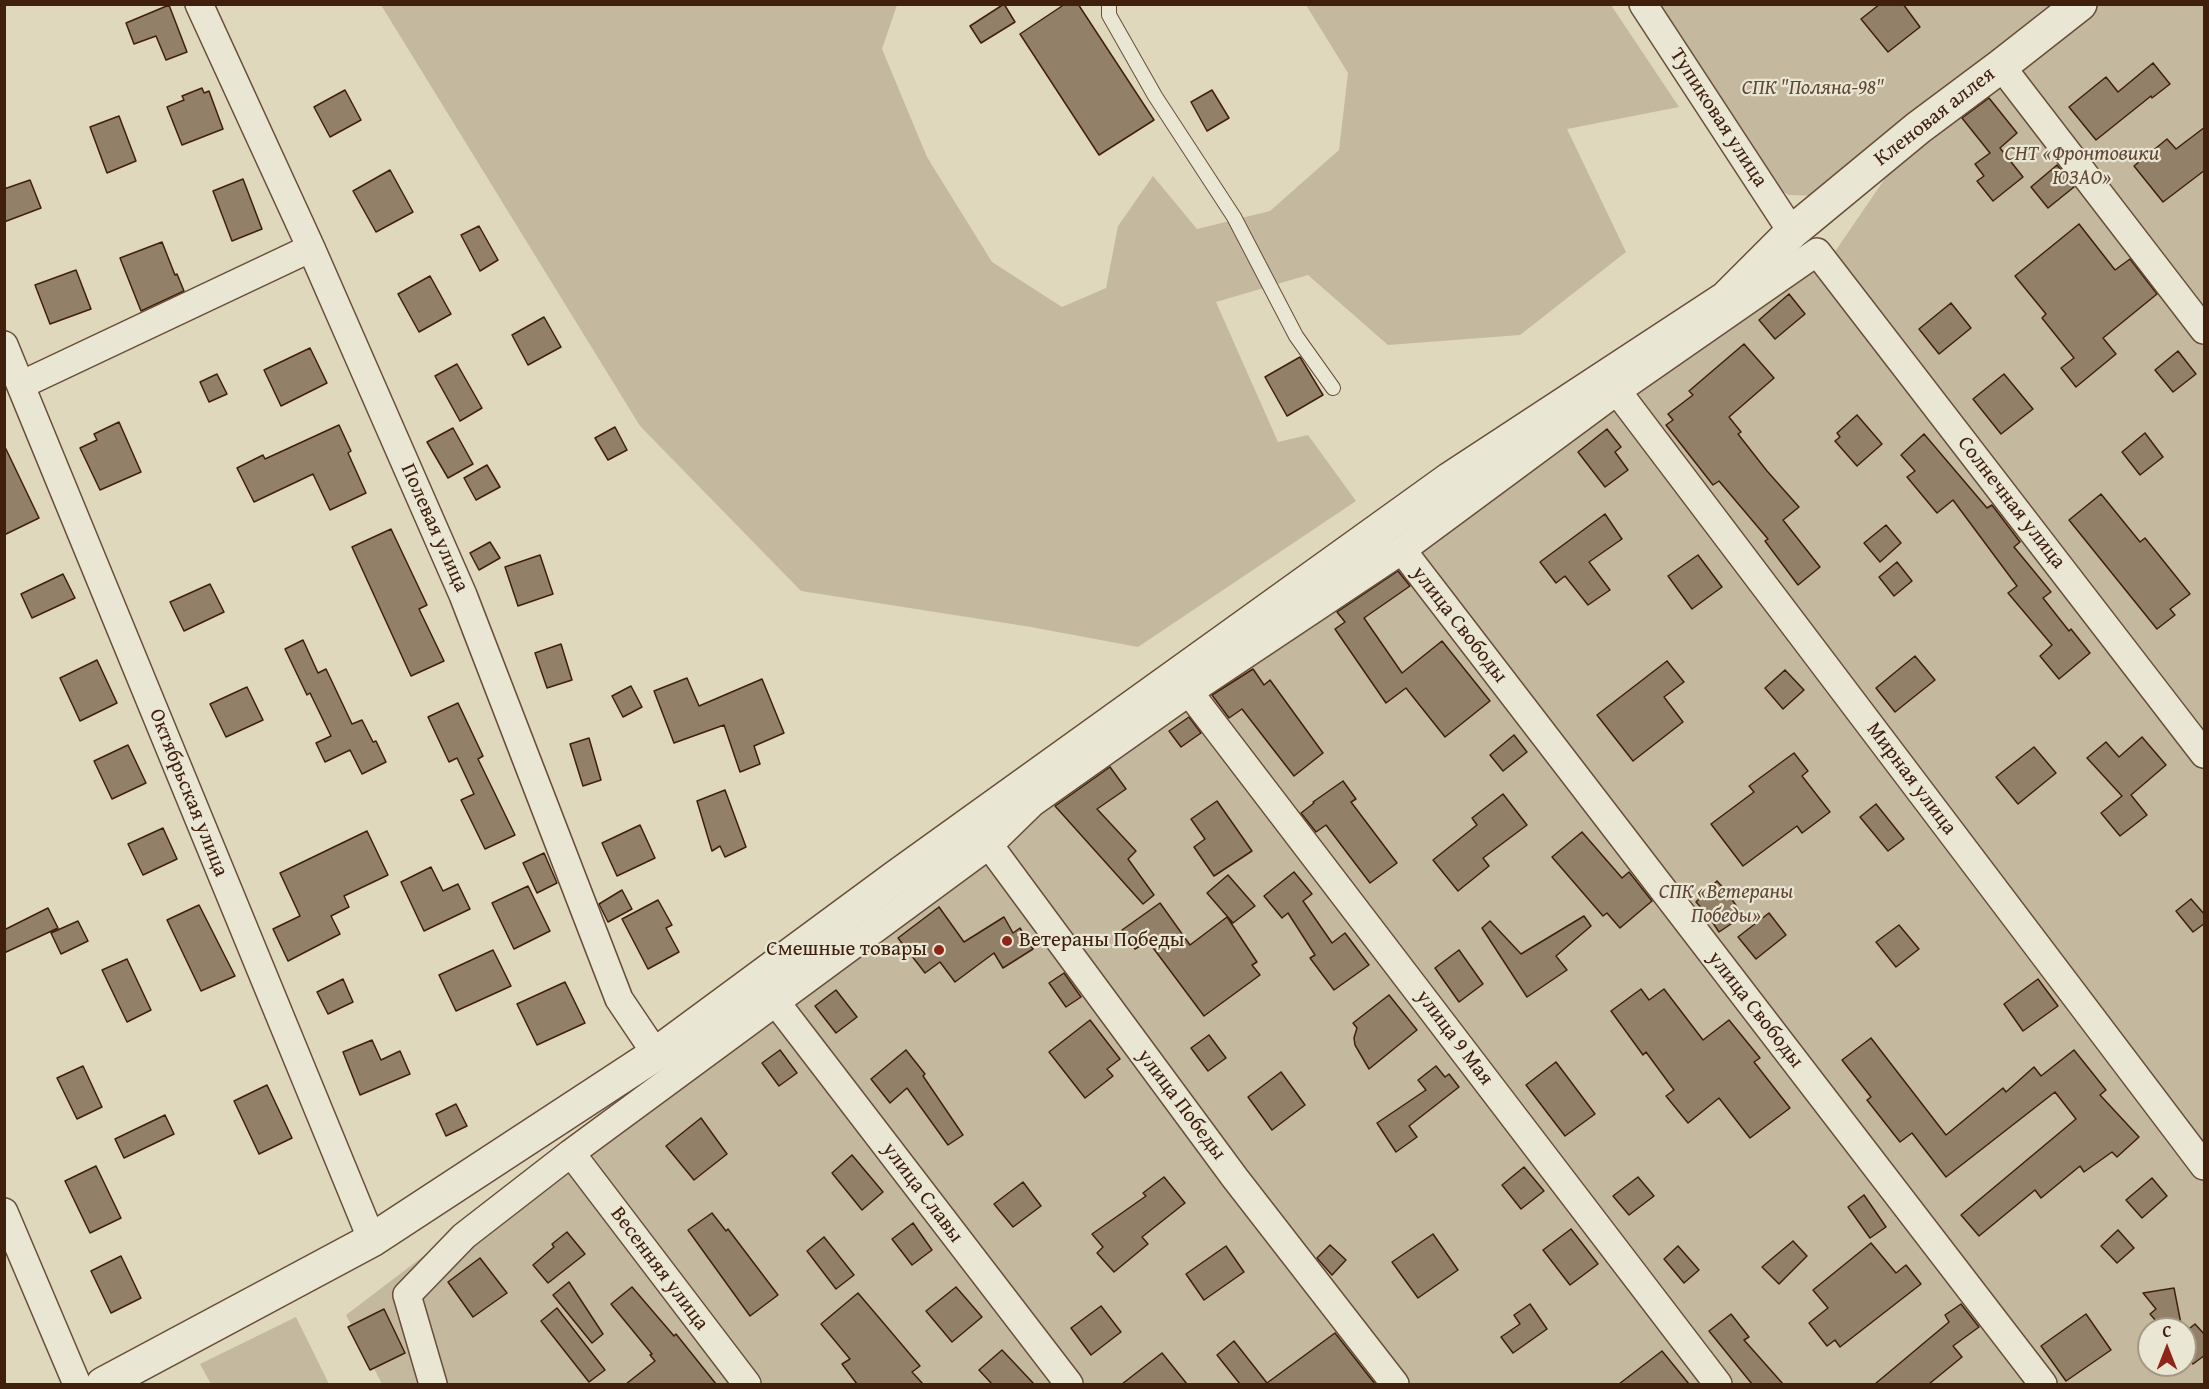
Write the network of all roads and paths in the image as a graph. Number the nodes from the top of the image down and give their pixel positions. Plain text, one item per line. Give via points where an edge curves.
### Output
1 (200, 4) edge
2 (1108, 4) edge
3 (1643, 4) edge
4 (2080, 4) edge
5 (2001, 66) junction
6 (1792, 232) junction
7 (311, 248) junction
8 (2205, 330) edge
9 (4, 345) edge
10 (21, 385) junction
11 (1333, 388) dead end
12 (1617, 391) junction
13 (1402, 550) junction
14 (1189, 692) junction
15 (2205, 754) edge
16 (981, 834) junction
17 (767, 990) junction
18 (656, 1054) junction
19 (571, 1153) junction
20 (2205, 1166) edge
21 (4, 1212) edge
22 (372, 1240) junction
23 (77, 1384) edge
24 (103, 1384) edge
25 (433, 1384) edge
26 (747, 1384) edge
27 (1069, 1384) edge
28 (1395, 1384) edge
29 (1718, 1384) edge
30 (2043, 1384) edge

1 - 7 street, Полевая улица
2 - 11 lane via 1109,15 1155,96 1234,217 1296,336
3 - 6 street, Тупиковая улица
4 - 5 street, Кленовая аллея
5 - 6 street, Кленовая аллея via 1918,128
5 - 8 street
6 - 16 street, Кленовая аллея via 1726,298 1450,479
7 - 10 street
7 - 18 street, Полевая улица via 464,595 619,999
9 - 10 street, Октябрьская улица
10 - 22 street, Октябрьская улица
12 - 13 street
12 - 15 street, Солнечная улица via 1817,252
12 - 20 street, Мирная улица
13 - 14 street
13 - 30 street, улица Свободы
14 - 16 street via 1032,803
14 - 29 street, улица 9 Мая
16 - 17 street, Кленовая аллея
16 - 28 street, улица Победы via 1235,1178
17 - 18 street, Кленовая аллея
17 - 19 street
17 - 27 street, улица Славы
18 - 22 street, Кленовая аллея
19 - 25 street via 464,1236 407,1296
19 - 26 street, Весенняя улица
21 - 23 street
22 - 24 street, Кленовая аллея

